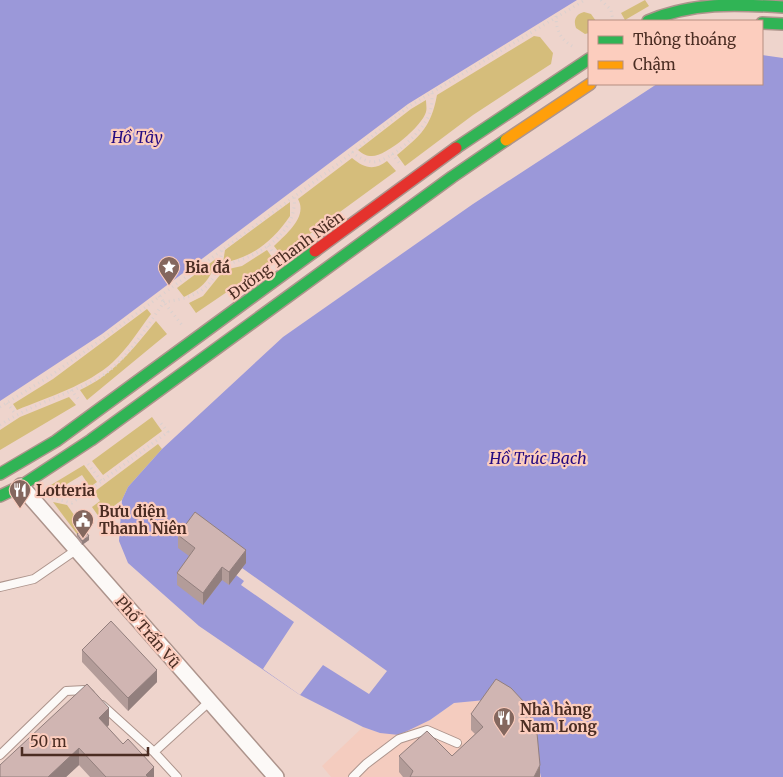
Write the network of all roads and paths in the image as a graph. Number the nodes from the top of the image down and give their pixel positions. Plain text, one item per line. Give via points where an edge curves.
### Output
1 (585, 0) edge
2 (601, 0) edge
3 (783, 7) edge
4 (556, 16) junction
5 (613, 20) edge
6 (650, 20) edge
7 (763, 23) edge
8 (783, 24) edge
9 (576, 49) dead end
10 (588, 60) edge
11 (589, 85) edge
12 (432, 92) junction
13 (352, 152) junction
14 (392, 154) junction
15 (404, 170) dead end
16 (294, 196) junction
17 (268, 246) junction
18 (222, 249) junction
19 (279, 261) dead end
20 (219, 266) junction
21 (159, 296) junction
22 (164, 302) junction
23 (183, 326) dead end
24 (71, 390) junction
25 (7, 403) junction
26 (83, 406) dead end
27 (0, 407) edge
28 (16, 415) junction
29 (160, 422) dead end
30 (0, 425) edge
31 (85, 460) dead end
32 (0, 474) edge
33 (102, 482) junction
34 (21, 486) junction
35 (0, 496) edge
36 (48, 497) dead end
37 (76, 550) junction
38 (0, 587) edge
39 (210, 702) junction
40 (456, 743) dead end
41 (154, 752) junction
42 (0, 755) edge
43 (177, 777) edge
44 (276, 777) edge
45 (353, 777) edge

1 - 4 path
2 - 5 path via 611,10
3 - 6 main road via 692,5 676,8
4 - 9 path via 558,32
4 - 12 path
7 - 8 main road
10 - 32 main road, Đường Thanh Niên via 456,148 80,424
11 - 34 main road via 452,177 171,383 56,465
12 - 13 path via 408,106
12 - 14 path via 430,114 417,132
13 - 14 path via 371,162
13 - 16 path
14 - 15 path
16 - 17 path via 292,219
16 - 18 path
17 - 19 path
17 - 20 path via 239,263
18 - 20 path
18 - 21 path
20 - 22 path via 211,282 200,293
21 - 22 path
21 - 25 path via 50,376
22 - 23 path
22 - 24 path via 114,365 96,379
24 - 26 path
24 - 28 path
25 - 27 path
25 - 28 path
28 - 30 path
29 - 33 path via 168,432
31 - 33 path
33 - 36 path via 72,503
34 - 35 main road
34 - 37 street, Phố Trấn Vũ
37 - 38 lane via 34,579
37 - 39 street, Phố Trấn Vũ
39 - 41 lane
39 - 44 street, Phố Trấn Vũ
40 - 45 lane via 428,730 399,739
41 - 42 lane via 85,690 66,691
41 - 43 lane

